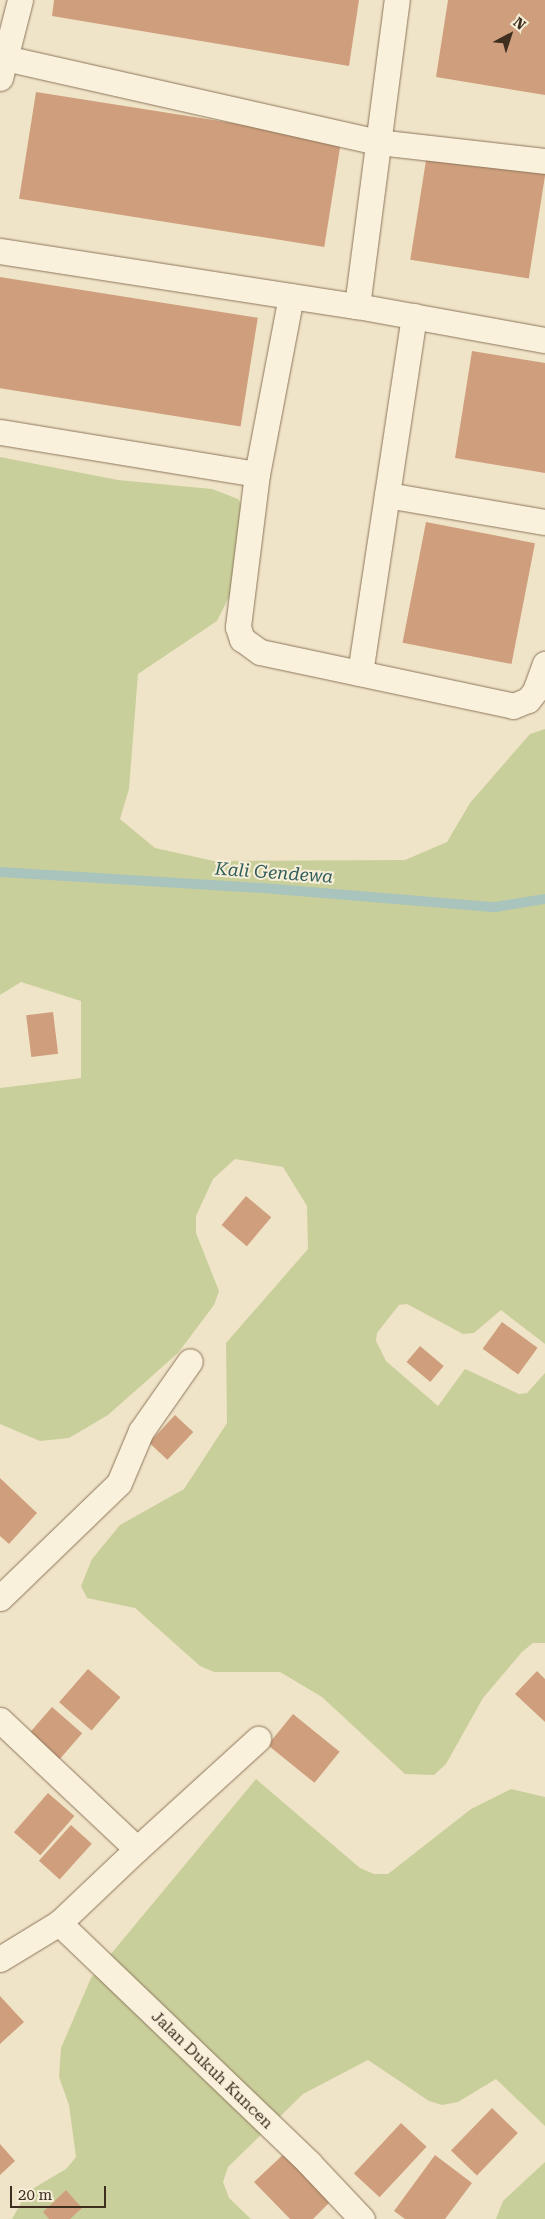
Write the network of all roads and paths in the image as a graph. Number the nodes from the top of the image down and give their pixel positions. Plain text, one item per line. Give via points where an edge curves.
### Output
1 (20, 0) edge
2 (397, 0) edge
3 (3, 68) edge
4 (378, 142) junction
5 (545, 160) edge
6 (0, 251) edge
7 (291, 296) junction
8 (357, 306) junction
9 (414, 316) junction
10 (545, 340) edge
11 (0, 432) edge
12 (257, 474) junction
13 (387, 495) junction
14 (545, 522) edge
15 (545, 664) edge
16 (360, 673) junction
17 (190, 1361) dead end
18 (0, 1598) edge
19 (0, 1720) edge
20 (258, 1739) dead end
21 (136, 1850) junction
22 (59, 1923) junction
23 (0, 1959) edge
24 (362, 2219) edge

1 - 3 street
2 - 4 street
3 - 4 street
4 - 5 street
4 - 8 street
6 - 7 street
7 - 8 street
7 - 12 street
8 - 9 street
9 - 10 street
9 - 13 street
11 - 12 street
12 - 16 street via 238,627 242,639 260,652
13 - 14 street
13 - 16 street
15 - 16 street via 535,691 528,700 513,706
17 - 18 street via 141,1431 119,1483
19 - 21 street
20 - 21 street
21 - 22 street
22 - 23 street
22 - 24 street, Jalan Dukuh Kuncen via 309,2163

